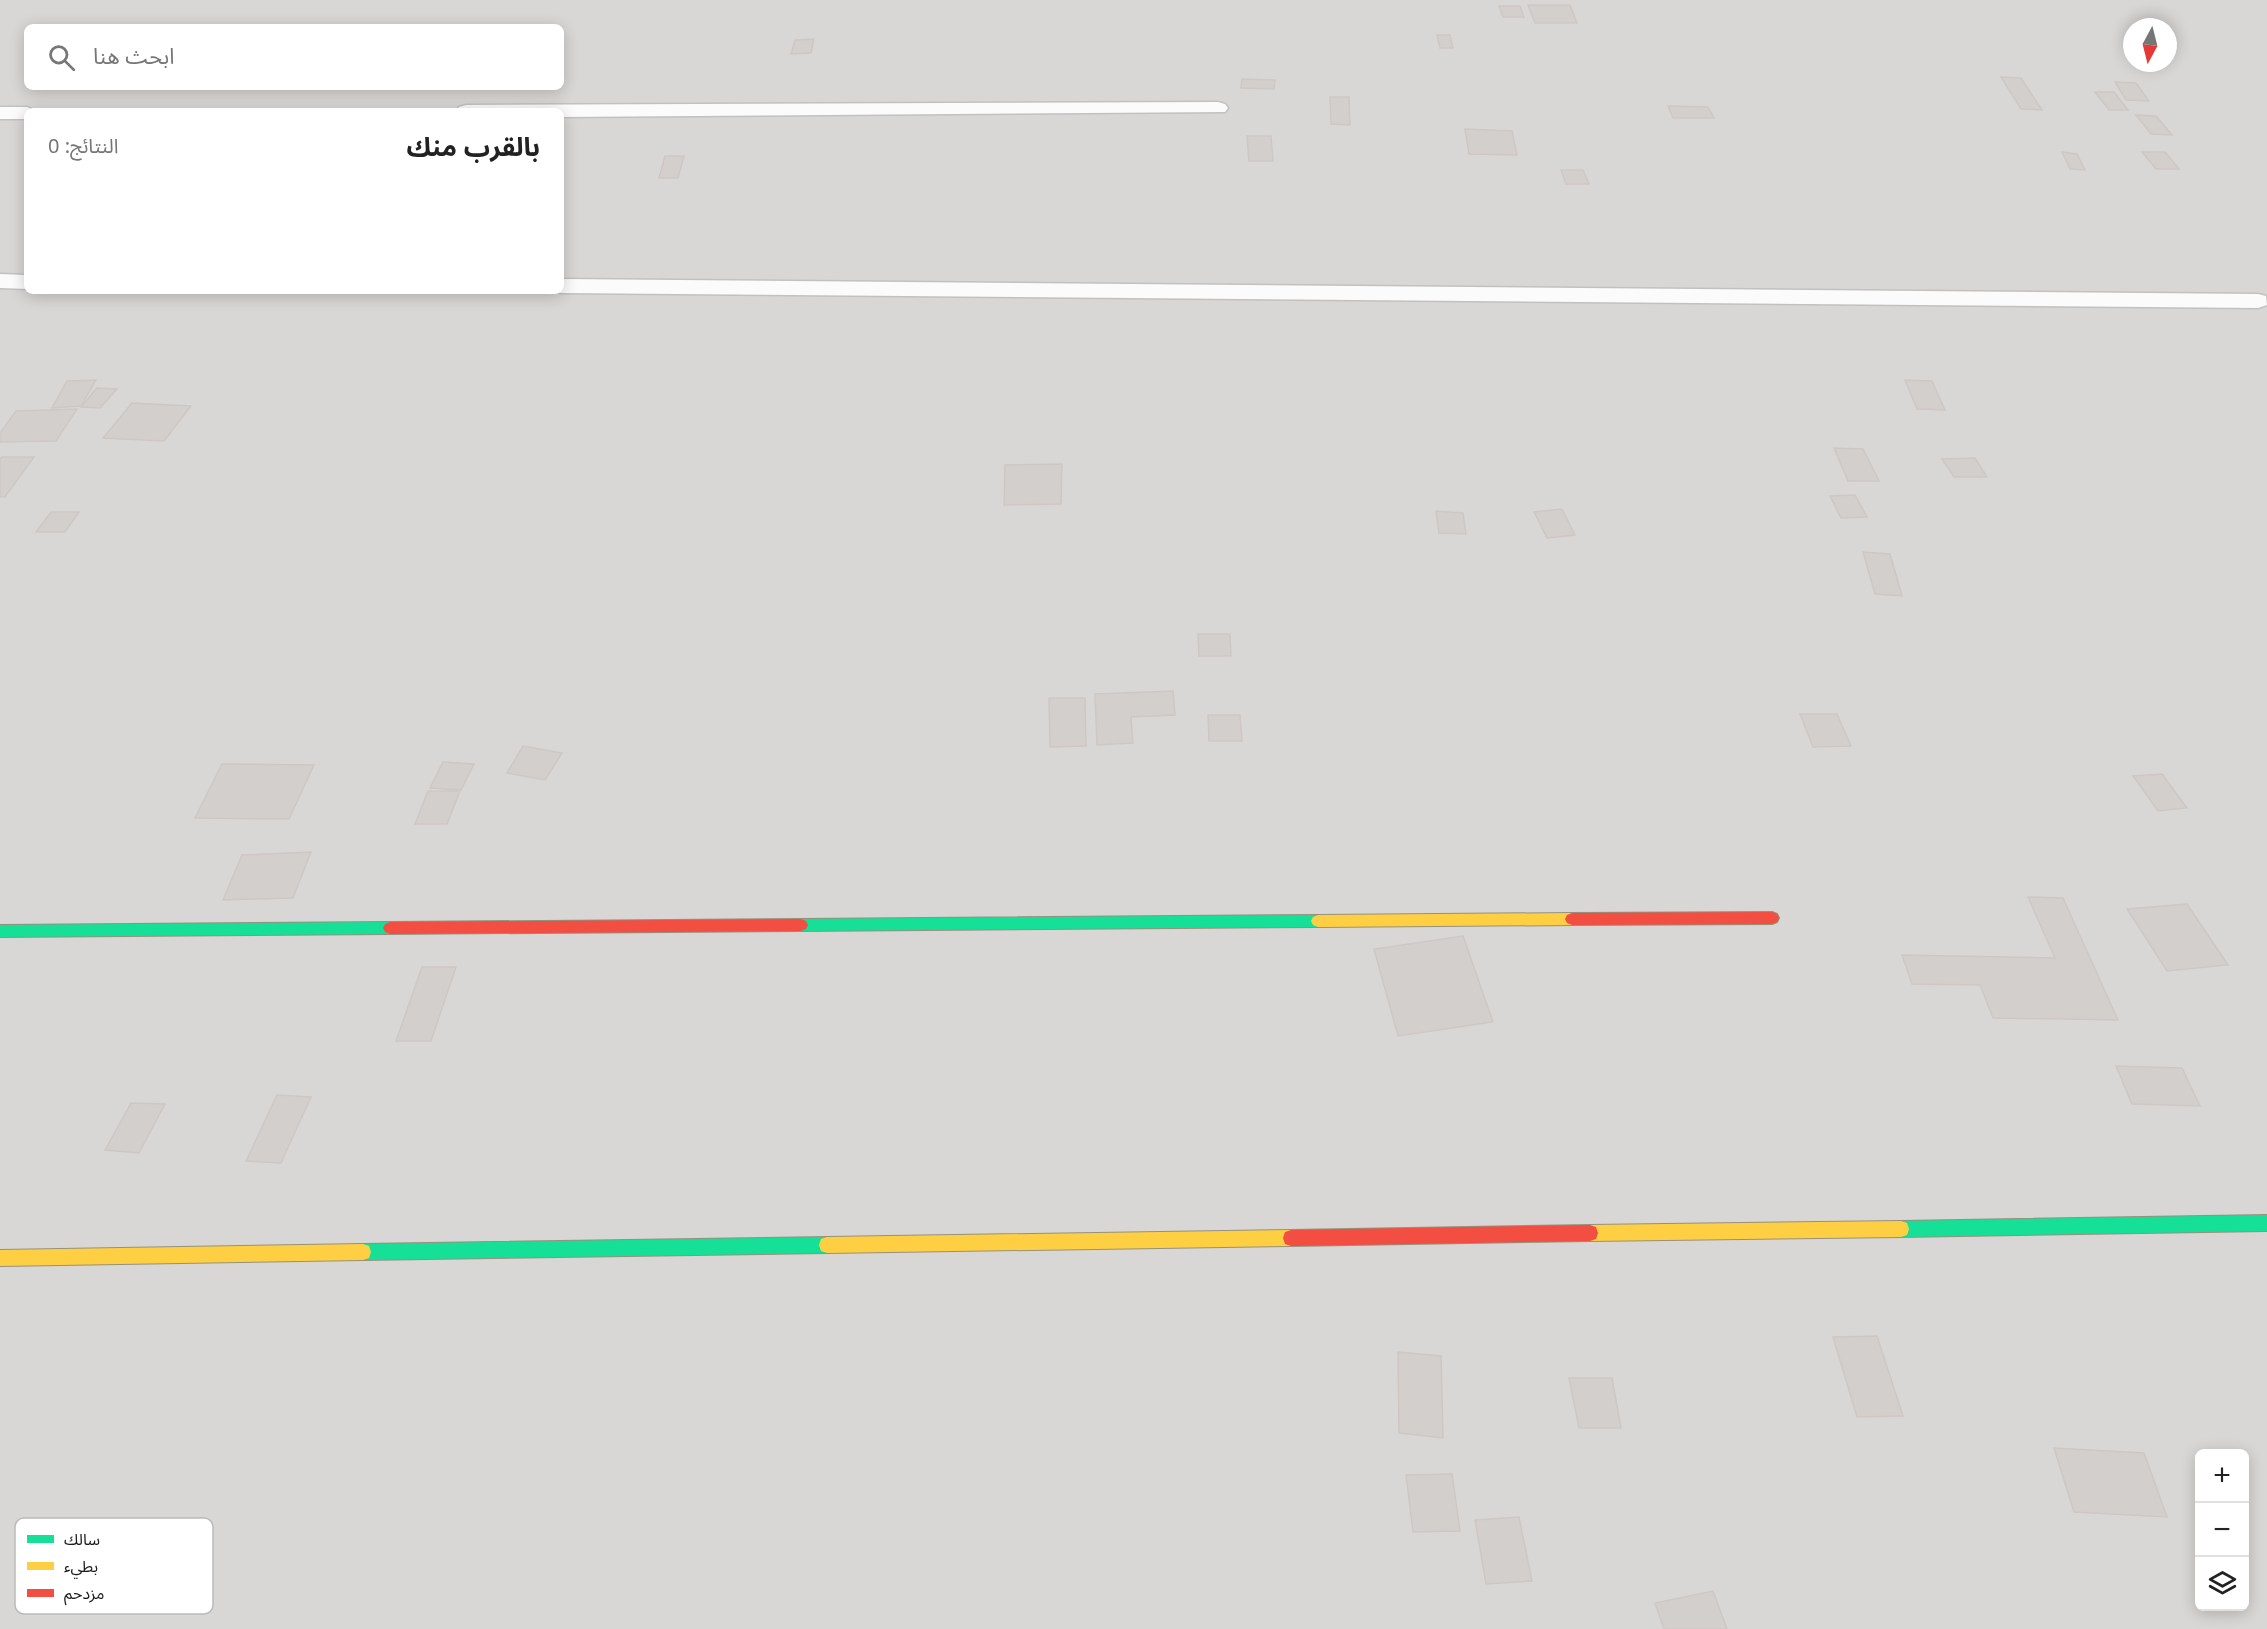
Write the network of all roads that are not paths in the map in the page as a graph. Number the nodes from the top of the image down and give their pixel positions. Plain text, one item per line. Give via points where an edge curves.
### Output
1 (1218, 108) dead end
2 (564, 111) edge
3 (0, 113) edge
4 (24, 113) edge
5 (0, 282) edge
6 (24, 282) edge
7 (564, 286) edge
8 (2258, 301) dead end
9 (1772, 918) dead end
10 (0, 931) edge
11 (2267, 1223) edge
12 (0, 1258) edge

1 - 2 street
3 - 4 street
5 - 6 street
7 - 8 street
9 - 10 street
11 - 12 street

